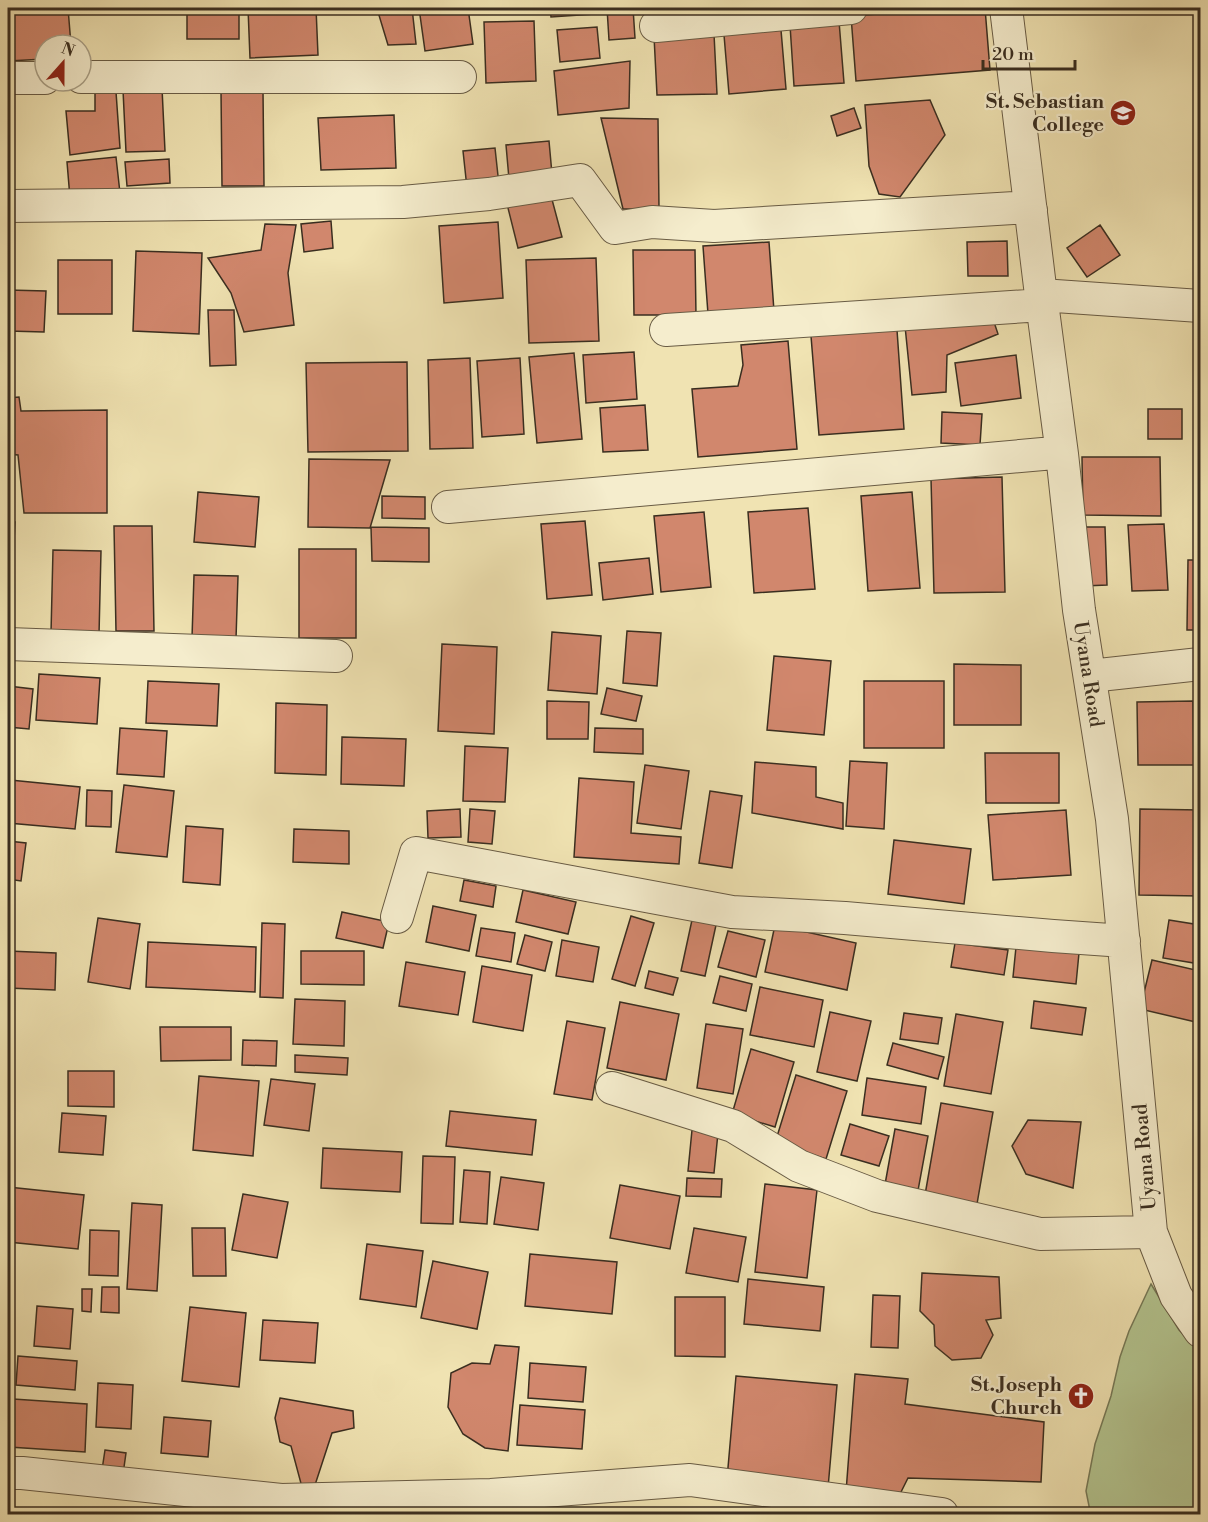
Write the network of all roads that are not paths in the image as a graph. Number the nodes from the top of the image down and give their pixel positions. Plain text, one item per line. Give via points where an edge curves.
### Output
1 (851, 8) edge
2 (1006, 8) edge
3 (656, 26) dead end
4 (460, 76) dead end
5 (8, 78) edge
6 (33, 78) edge
7 (93, 78) edge
8 (8, 206) edge
9 (1031, 210) junction
10 (1042, 300) junction
11 (1200, 306) edge
12 (666, 330) dead end
13 (1062, 454) junction
14 (448, 507) dead end
15 (8, 644) edge
16 (336, 656) dead end
17 (1200, 664) edge
18 (1090, 676) junction
19 (397, 917) dead end
20 (1124, 941) junction
21 (612, 1088) dead end
22 (1151, 1232) junction
23 (1200, 1331) edge
24 (8, 1473) edge
25 (942, 1515) edge

1 - 3 street
2 - 9 street, Uyana Road
4 - 7 street
5 - 6 street
8 - 9 street via 404,202 580,180 615,228 652,222 714,226 1029,207
9 - 10 street, Uyana Road
10 - 11 street
10 - 12 street
10 - 13 street, Uyana Road
13 - 14 street
13 - 18 street, Uyana Road
15 - 16 street
17 - 18 street
18 - 20 street, Uyana Road via 1112,819
19 - 20 street via 416,853 732,912
20 - 22 street, Uyana Road
21 - 22 street via 733,1126 799,1166 877,1196 1040,1234
22 - 23 street, Uyana Road via 1176,1296
24 - 25 street via 280,1500 491,1495 690,1480

